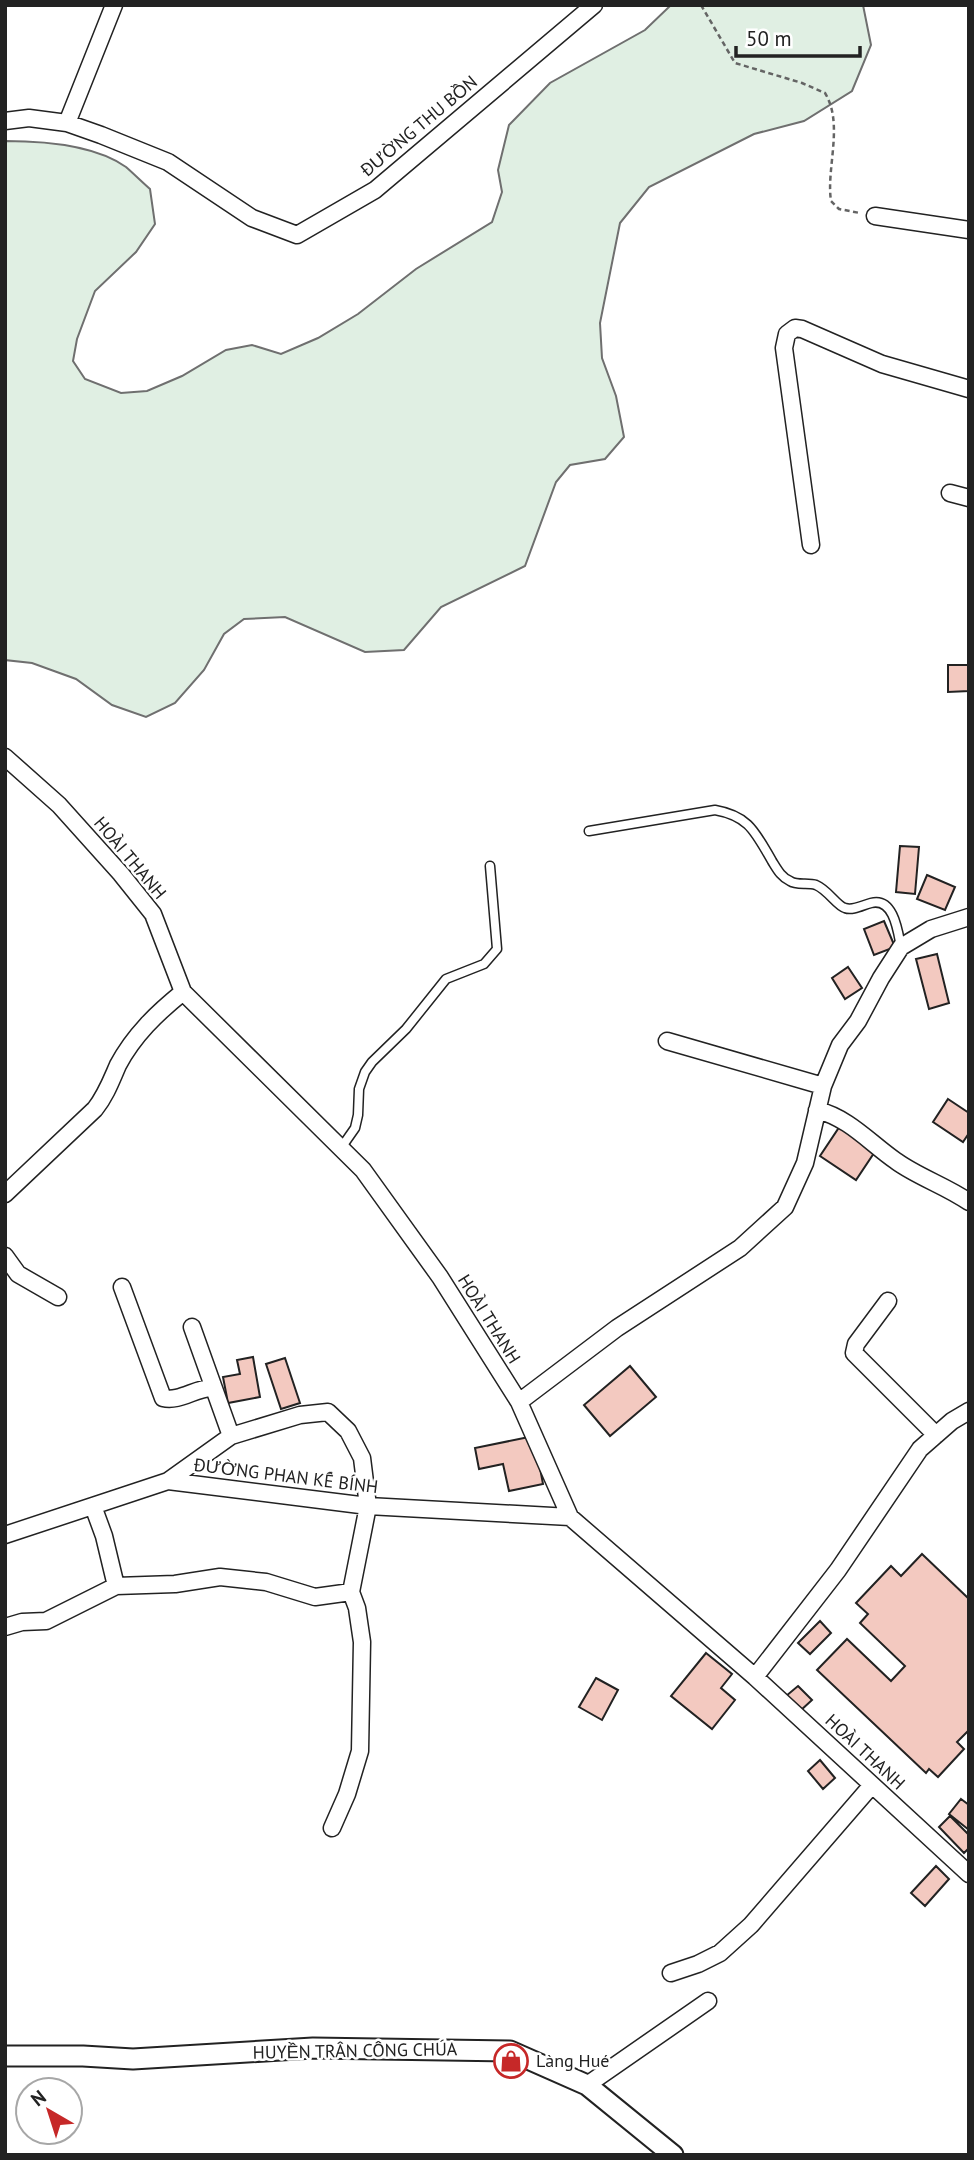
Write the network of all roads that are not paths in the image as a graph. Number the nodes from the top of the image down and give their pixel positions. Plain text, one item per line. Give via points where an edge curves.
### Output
1 (114, 5) edge
2 (594, 5) edge
3 (5, 121) edge
4 (67, 123) junction
5 (875, 216) road end
6 (969, 230) edge
7 (969, 389) edge
8 (950, 493) dead end
9 (969, 498) edge
10 (811, 545) dead end
11 (5, 757) edge
12 (589, 831) dead end
13 (490, 866) dead end
14 (969, 917) edge
15 (901, 947) junction
16 (183, 992) junction
17 (667, 1041) dead end
18 (823, 1086) junction
19 (817, 1110) junction
20 (341, 1148) junction
21 (5, 1194) edge
22 (969, 1202) edge
23 (5, 1256) edge
24 (122, 1287) dead end
25 (58, 1297) dead end
26 (888, 1301) dead end
27 (192, 1327) dead end
28 (212, 1388) junction
29 (519, 1402) junction
30 (969, 1410) edge
31 (936, 1435) junction
32 (231, 1436) junction
33 (168, 1481) junction
34 (93, 1506) junction
35 (368, 1506) junction
36 (570, 1517) junction
37 (5, 1535) edge
38 (116, 1586) junction
39 (351, 1592) junction
40 (5, 1627) edge
41 (755, 1677) junction
42 (872, 1784) junction
43 (332, 1828) dead end
44 (969, 1873) edge
45 (671, 1973) dead end
46 (708, 2001) dead end
47 (5, 2056) edge
48 (587, 2085) junction
49 (673, 2155) edge

1 - 4 street
2 - 4 street, ĐƯỜNG THU BỒN via 375,190 297,235 252,218 168,162
3 - 4 street via 29,118
5 - 6 street
7 - 10 street via 882,365 802,329 786,334 784,348
8 - 9 street
11 - 16 street, HOÀI THANH via 59,806 153,914
12 - 15 lane via 715,810 734,814 748,824 780,874 792,883 815,884 848,909 874,902 887,907 894,916
13 - 20 lane via 498,949 484,964 446,979 372,1062 359,1089 355,1128
14 - 15 street via 931,929
15 - 18 street via 841,1045
16 - 20 street, HOÀI THANH
16 - 21 street via 140,1031 95,1109
17 - 18 street
18 - 19 street
19 - 22 street via 861,1132 897,1162
19 - 29 street via 805,1163 785,1207 740,1248 617,1328
20 - 29 street, HOÀI THANH via 363,1170 440,1277
23 - 25 street via 18,1274
24 - 28 street via 163,1398 172,1400
26 - 31 street via 854,1353
27 - 28 street
28 - 32 street
29 - 36 street, HOÀI THANH
30 - 31 street
31 - 41 street via 920,1449 838,1570
32 - 33 street
32 - 35 street via 299,1415 328,1412 348,1431 362,1458
33 - 34 street, ĐƯỜNG PHAN KẾ BÍNH
33 - 35 street, ĐƯỜNG PHAN KẾ BÍNH
34 - 37 street, ĐƯỜNG PHAN KẾ BÍNH
34 - 38 street
35 - 36 street, ĐƯỜNG PHAN KẾ BÍNH
35 - 39 street
36 - 41 street, HOÀI THANH
38 - 39 street via 220,1577 266,1583 315,1597
38 - 40 street via 46,1621
39 - 43 street via 362,1642 360,1751
41 - 42 street, HOÀI THANH
42 - 44 street, HOÀI THANH
42 - 45 street via 751,1925 720,1953
46 - 48 street
47 - 48 street, HUYỀN TRÂN CÔNG CHÚA via 133,2059 313,2048 510,2051
48 - 49 street, HUYỀN TRÂN CÔNG CHÚA

